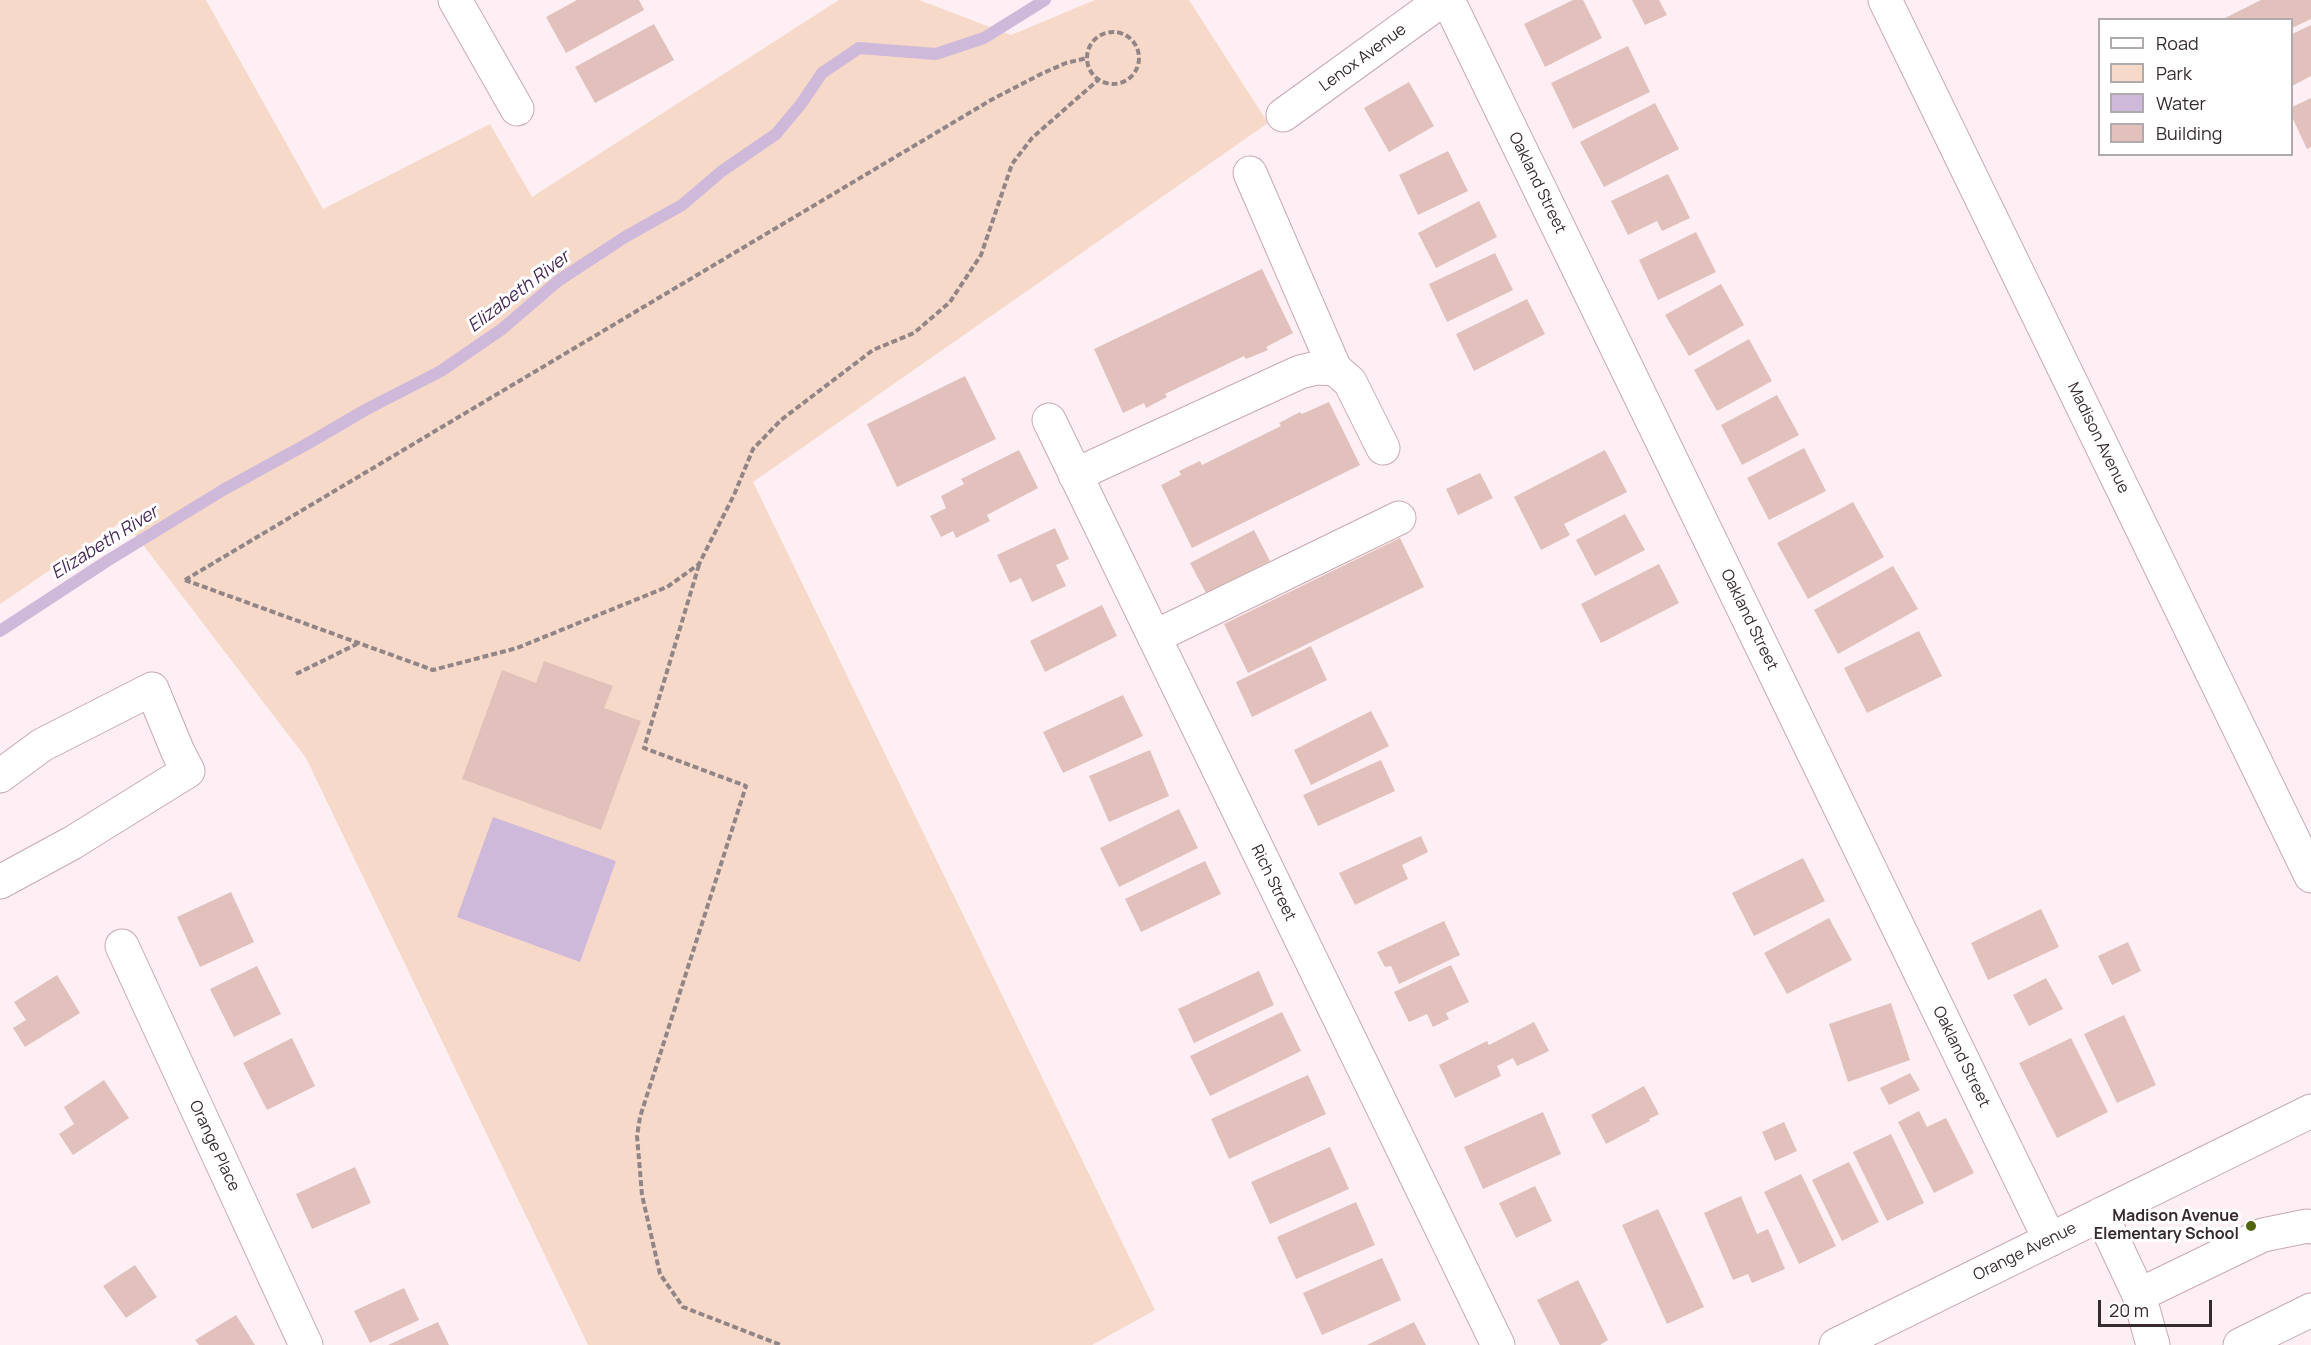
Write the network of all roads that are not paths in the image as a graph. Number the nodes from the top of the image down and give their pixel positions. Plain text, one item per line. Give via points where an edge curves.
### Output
1 (455, 0) edge
2 (1442, 0) edge
3 (1448, 0) edge
4 (1885, 0) edge
5 (517, 109) dead end
6 (1283, 115) dead end
7 (1250, 172) dead end
8 (1335, 369) junction
9 (1049, 420) dead end
10 (1383, 448) dead end
11 (1075, 475) junction
12 (1399, 518) dead end
13 (1154, 637) junction
14 (0, 776) edge
15 (2311, 876) edge
16 (0, 882) edge
17 (122, 946) dead end
18 (2311, 1111) edge
19 (2101, 1214) junction
20 (2311, 1227) edge
21 (2050, 1240) junction
22 (2139, 1295) junction
23 (2311, 1310) edge
24 (306, 1345) edge
25 (1498, 1345) edge
26 (1836, 1345) edge
27 (2153, 1345) edge
28 (2240, 1345) edge

1 - 5 street
2 - 6 street, Lenox Avenue
3 - 21 street, Oakland Street
4 - 15 street, Madison Avenue
7 - 8 street
8 - 10 street via 1350,382
8 - 11 street via 1300,372
9 - 11 street, Rich Street
11 - 13 street, Rich Street
12 - 13 street
13 - 25 street, Rich Street
14 - 16 street via 42,745 152,689 188,771 72,843
17 - 24 street, Orange Place
18 - 19 street, Orange Avenue
19 - 21 street, Orange Avenue
19 - 22 street
20 - 22 street via 2263,1235
21 - 26 street, Orange Avenue
22 - 27 street
23 - 28 street

